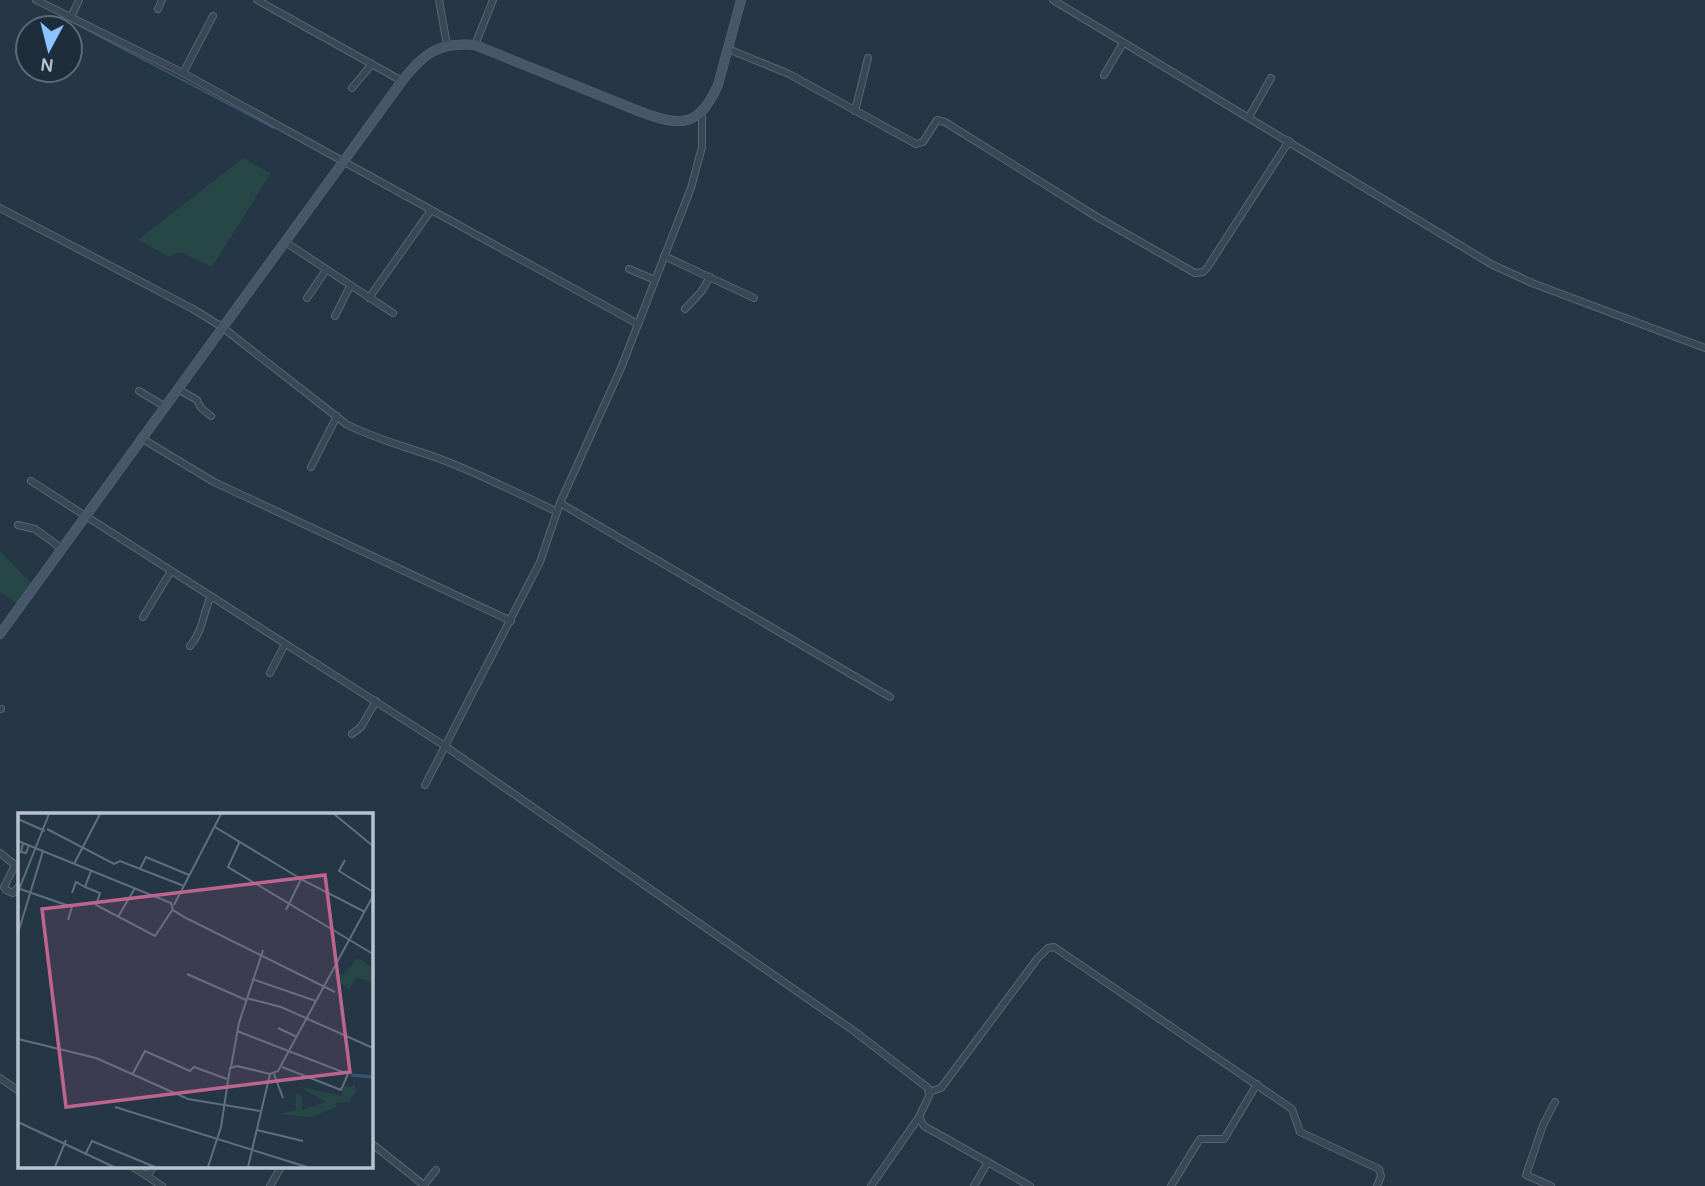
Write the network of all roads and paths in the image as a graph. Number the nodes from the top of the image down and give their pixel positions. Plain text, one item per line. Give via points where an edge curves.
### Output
1 (36, 0) edge
2 (162, 0) edge
3 (257, 0) edge
4 (439, 0) edge
5 (493, 0) edge
6 (741, 0) edge
7 (1053, 0) edge
8 (158, 9) dead end
9 (65, 14) edge
10 (212, 16) dead end
11 (84, 24) edge
12 (1123, 43) junction
13 (447, 45) junction
14 (475, 45) junction
15 (728, 49) junction
16 (868, 58) dead end
17 (372, 64) junction
18 (183, 73) junction
19 (1104, 75) dead end
20 (1271, 78) dead end
21 (402, 81) junction
22 (352, 88) dead end
23 (855, 111) junction
24 (702, 114) junction
25 (1249, 117) junction
26 (1289, 141) junction
27 (344, 162) junction
28 (0, 208) edge
29 (431, 210) junction
30 (285, 242) junction
31 (664, 256) junction
32 (629, 269) dead end
33 (326, 270) junction
34 (710, 277) junction
35 (655, 280) junction
36 (350, 286) junction
37 (369, 298) junction
38 (754, 298) dead end
39 (307, 299) dead end
40 (685, 309) dead end
41 (393, 313) dead end
42 (335, 316) dead end
43 (638, 324) junction
44 (222, 327) junction
45 (1705, 348) edge
46 (178, 389) junction
47 (139, 391) dead end
48 (164, 406) junction
49 (211, 416) dead end
50 (337, 416) junction
51 (141, 438) junction
52 (311, 467) dead end
53 (31, 481) dead end
54 (560, 503) junction
55 (557, 512) junction
56 (84, 516) junction
57 (18, 525) dead end
58 (61, 548) junction
59 (171, 571) junction
60 (211, 596) junction
61 (143, 617) dead end
62 (510, 621) junction
63 (0, 634) edge
64 (285, 644) junction
65 (190, 646) dead end
66 (270, 673) dead end
67 (890, 697) dead end
68 (376, 701) junction
69 (352, 734) dead end
70 (445, 746) junction
71 (425, 785) dead end
72 (0, 853) edge
73 (17, 867) edge
74 (18, 887) edge
75 (0, 1078) edge
76 (1257, 1084) junction
77 (18, 1090) edge
78 (929, 1092) junction
79 (1555, 1102) dead end
80 (919, 1117) junction
81 (373, 1145) edge
82 (988, 1162) junction
83 (135, 1168) edge
84 (151, 1168) edge
85 (280, 1168) edge
86 (436, 1170) dead end
87 (147, 1176) junction
88 (162, 1186) edge
89 (270, 1186) edge
90 (425, 1186) edge
91 (871, 1186) edge
92 (974, 1186) edge
93 (1030, 1186) edge
94 (1171, 1186) edge
95 (1377, 1186) edge
96 (1551, 1186) edge

1 - 9 street
2 - 8 street
3 - 17 street
4 - 13 street
5 - 14 street
6 - 15 main road
7 - 12 street
10 - 18 street
11 - 18 street
12 - 19 street
12 - 25 street
13 - 14 main road
13 - 21 main road via 432,51
14 - 24 main road via 661,119 683,122
15 - 23 street
15 - 24 main road via 718,85
16 - 23 street
17 - 21 street
17 - 22 street
18 - 27 street
20 - 25 street
21 - 27 main road
23 - 26 street via 916,145 937,120 945,121 1195,273 1207,268
24 - 31 street via 699,162
25 - 26 street
26 - 45 street via 1491,264
27 - 29 street
27 - 30 main road
28 - 44 street
29 - 37 street
29 - 43 street
30 - 33 street
30 - 44 main road
31 - 34 street
31 - 35 street
32 - 35 street
33 - 36 street
33 - 39 street
34 - 38 street
34 - 40 street
35 - 43 street
36 - 37 street
36 - 42 street
37 - 41 street
43 - 54 street
44 - 46 main road
44 - 50 street
46 - 48 main road
46 - 49 street via 197,400
47 - 48 street
48 - 51 main road
50 - 52 street
50 - 55 street via 361,432 444,461
51 - 56 main road
51 - 62 street via 214,482
53 - 56 street
54 - 55 street
54 - 67 street
55 - 62 street via 540,562
56 - 58 main road
56 - 59 street
57 - 58 street via 35,529
58 - 63 main road
59 - 60 street
59 - 61 street
60 - 64 street
60 - 65 street via 201,618 200,635
62 - 70 street
64 - 66 street
64 - 68 street
68 - 69 street
68 - 70 street
70 - 71 street
70 - 78 street via 854,1031
72 - 73 street
73 - 74 street via 4,887 13,893
75 - 77 street
76 - 78 street via 1050,947 941,1088
76 - 94 street via 1224,1139 1200,1139
76 - 95 street via 1292,1109 1300,1132 1379,1170
78 - 80 street
79 - 96 street via 1526,1175
80 - 82 street via 924,1126
80 - 91 street
81 - 90 street
82 - 92 street
82 - 93 street
83 - 87 street
84 - 87 street
85 - 89 street
86 - 90 street
87 - 88 street

